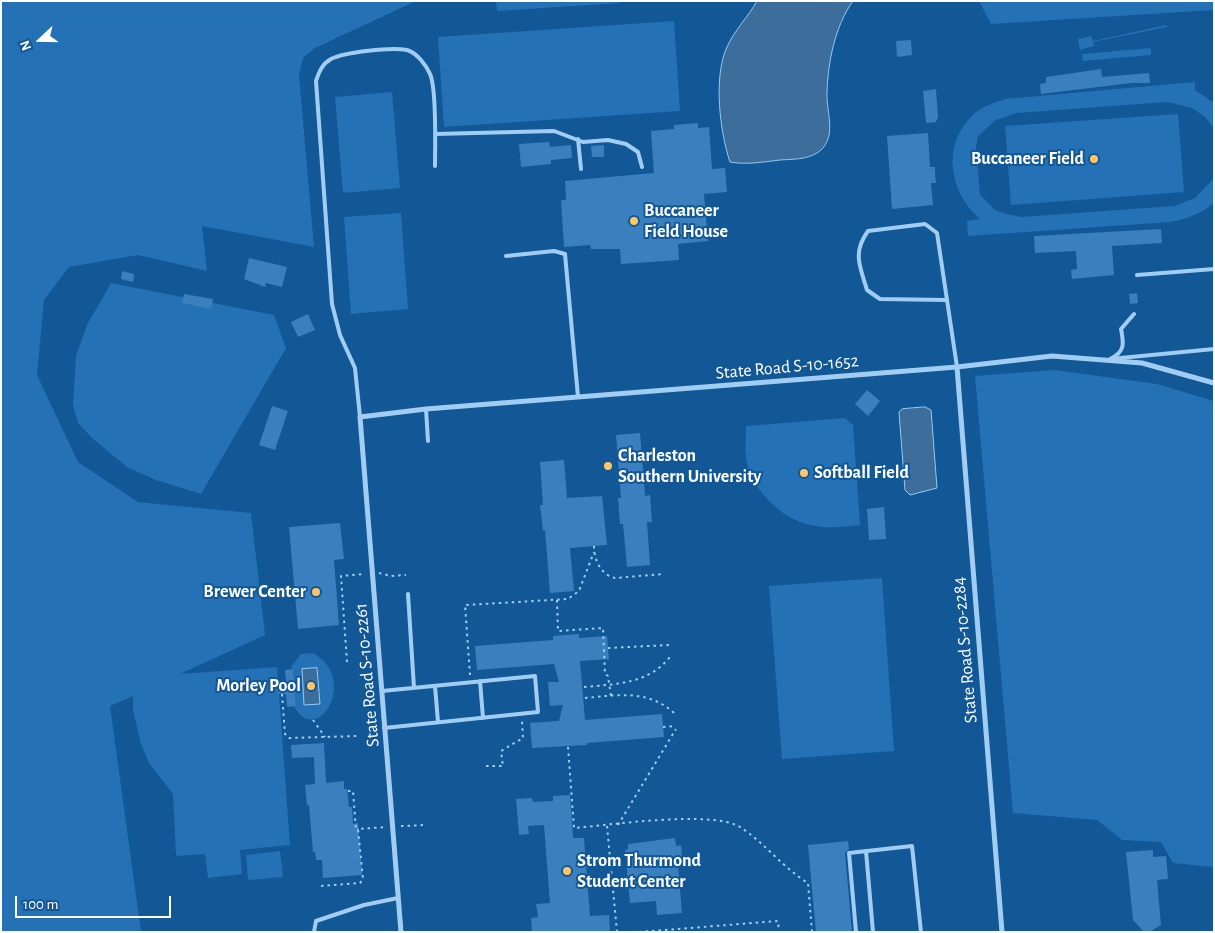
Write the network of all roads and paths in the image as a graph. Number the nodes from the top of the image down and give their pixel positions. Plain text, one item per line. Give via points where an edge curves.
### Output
1 (435, 134) junction
2 (578, 139) junction
3 (434, 166) dead end
4 (642, 167) dead end
5 (581, 170) dead end
6 (506, 256) dead end
7 (1214, 269) edge
8 (1137, 275) dead end
9 (946, 300) junction
10 (1134, 314) dead end
11 (1214, 349) edge
12 (1110, 359) junction
13 (957, 367) junction
14 (1214, 384) edge
15 (578, 398) junction
16 (426, 410) junction
17 (360, 417) junction
18 (428, 441) dead end
19 (594, 546) dead end
20 (594, 552) junction
21 (372, 574) junction
22 (664, 574) dead end
23 (406, 575) dead end
24 (408, 594) dead end
25 (557, 599) junction
26 (669, 645) dead end
27 (608, 648) dead end
28 (670, 657) dead end
29 (347, 662) dead end
30 (480, 681) junction
31 (471, 682) junction
32 (610, 685) junction
33 (434, 686) junction
34 (584, 687) dead end
35 (414, 688) junction
36 (382, 691) junction
37 (282, 694) dead end
38 (611, 696) junction
39 (585, 698) dead end
40 (521, 714) junction
41 (675, 714) dead end
42 (483, 718) junction
43 (313, 720) dead end
44 (438, 722) junction
45 (675, 726) dead end
46 (664, 727) dead end
47 (384, 728) junction
48 (676, 730) dead end
49 (358, 736) dead end
50 (325, 737) junction
51 (568, 747) dead end
52 (486, 766) dead end
53 (348, 791) dead end
54 (426, 825) dead end
55 (618, 825) junction
56 (392, 826) junction
57 (607, 826) junction
58 (358, 829) junction
59 (866, 851) junction
60 (321, 886) dead end
61 (398, 898) junction
62 (700, 927) junction
63 (314, 932) edge
64 (401, 932) edge
65 (617, 932) edge
66 (639, 932) edge
67 (700, 932) edge
68 (779, 932) edge
69 (812, 932) edge
70 (856, 932) edge
71 (873, 932) edge
72 (921, 932) edge
73 (1002, 932) edge

1 - 2 lane via 554,131
1 - 3 lane
1 - 17 lane via 431,76 422,60 408,50 388,49 345,55 331,59 321,68 316,81 332,304 340,335 355,368
2 - 4 lane via 626,144 638,152
2 - 5 lane
6 - 15 lane via 554,251 565,254
7 - 8 lane
9 - 9 lane via 937,233 925,224 868,231 859,243 858,256 866,290 880,299
9 - 13 lane
10 - 12 lane via 1122,329 1122,350
11 - 12 lane
12 - 13 street, State Road S-10-1652 via 1052,356
12 - 14 street, State Road S-10-1652 via 1142,363
13 - 15 street, State Road S-10-1652
13 - 73 street, State Road S-10-2284
15 - 16 street, State Road S-10-1652
16 - 17 street, State Road S-10-1652
16 - 18 lane
17 - 21 street, State Road S-10-2261
19 - 20 path
20 - 22 path via 598,566 608,577
20 - 25 path via 579,591 568,599
21 - 23 path
21 - 29 path via 341,576
21 - 36 street, State Road S-10-2261
24 - 35 lane
25 - 31 path via 465,605
25 - 32 path via 558,632 603,628 605,674
26 - 27 path
28 - 32 path via 652,674 627,684
30 - 31 lane
30 - 40 lane via 535,676 538,712
30 - 42 lane
31 - 33 lane
32 - 34 path
32 - 38 path
33 - 35 lane
33 - 44 lane
35 - 36 lane
36 - 47 street, State Road S-10-2261
37 - 50 path via 285,734 289,738
38 - 39 path
38 - 41 path via 640,695 666,706
40 - 42 lane
40 - 52 path via 523,738 501,751 503,766
42 - 44 lane
43 - 50 path
44 - 47 lane
45 - 46 path
47 - 56 street, State Road S-10-2261
48 - 55 path
49 - 50 path
51 - 57 path via 574,828
53 - 58 path via 353,791
54 - 56 path
55 - 57 path
55 - 69 path via 701,818 740,827 808,883
56 - 58 path
56 - 61 street, State Road S-10-2261
57 - 65 path
58 - 60 path via 363,879 360,883
59 - 70 lane via 849,853
59 - 71 lane
59 - 72 lane via 912,846
61 - 63 lane via 316,921
61 - 64 street, State Road S-10-2261
62 - 66 path
62 - 67 path
62 - 68 path via 778,921

